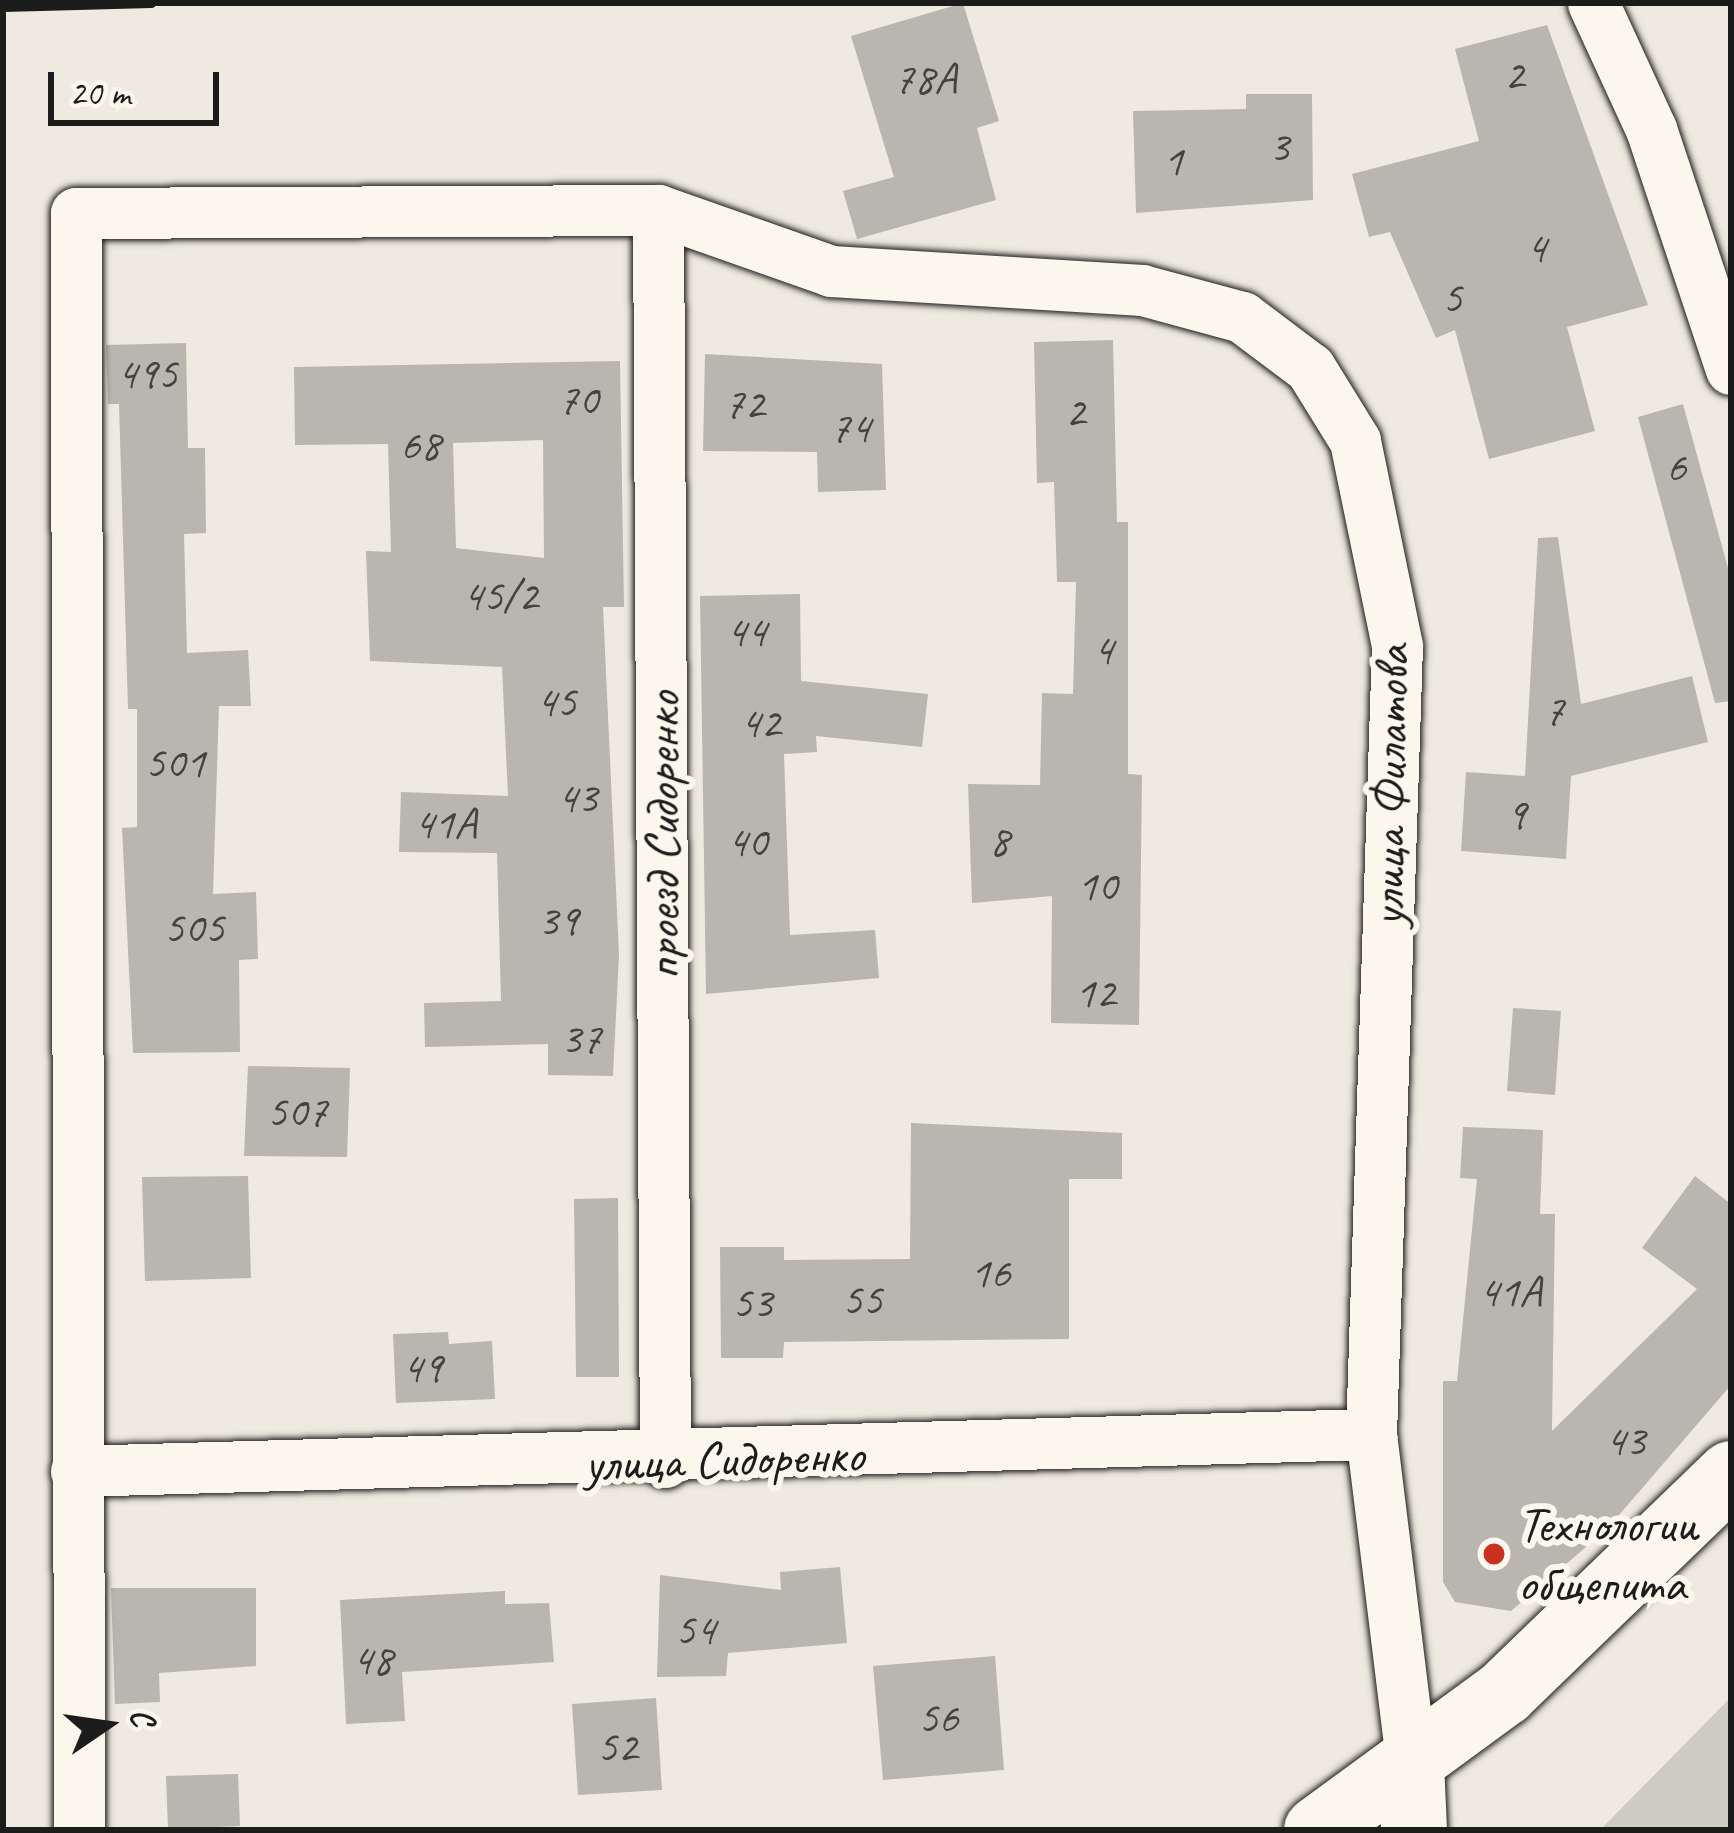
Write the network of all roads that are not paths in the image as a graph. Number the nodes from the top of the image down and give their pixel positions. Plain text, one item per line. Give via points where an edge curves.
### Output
1 (1593, 3) edge
2 (658, 210) junction
3 (1731, 369) edge
4 (1371, 1434) junction
5 (665, 1462) junction
6 (76, 1471) junction
7 (1731, 1474) edge
8 (1731, 1526) edge
9 (1382, 1814) edge
10 (79, 1830) edge

1 - 3 street via 1651,129
2 - 4 street, улица Филатова via 831,271 1142,290 1242,317 1310,368 1355,441 1397,646
2 - 5 street, проезд Сидоренко
2 - 6 street, улица Филатова via 76,213
4 - 5 street, улица Сидоренко
4 - 9 street, улица Филатова
5 - 6 street, улица Сидоренко
6 - 10 street
7 - 9 main road
8 - 9 main road via 1522,1727

